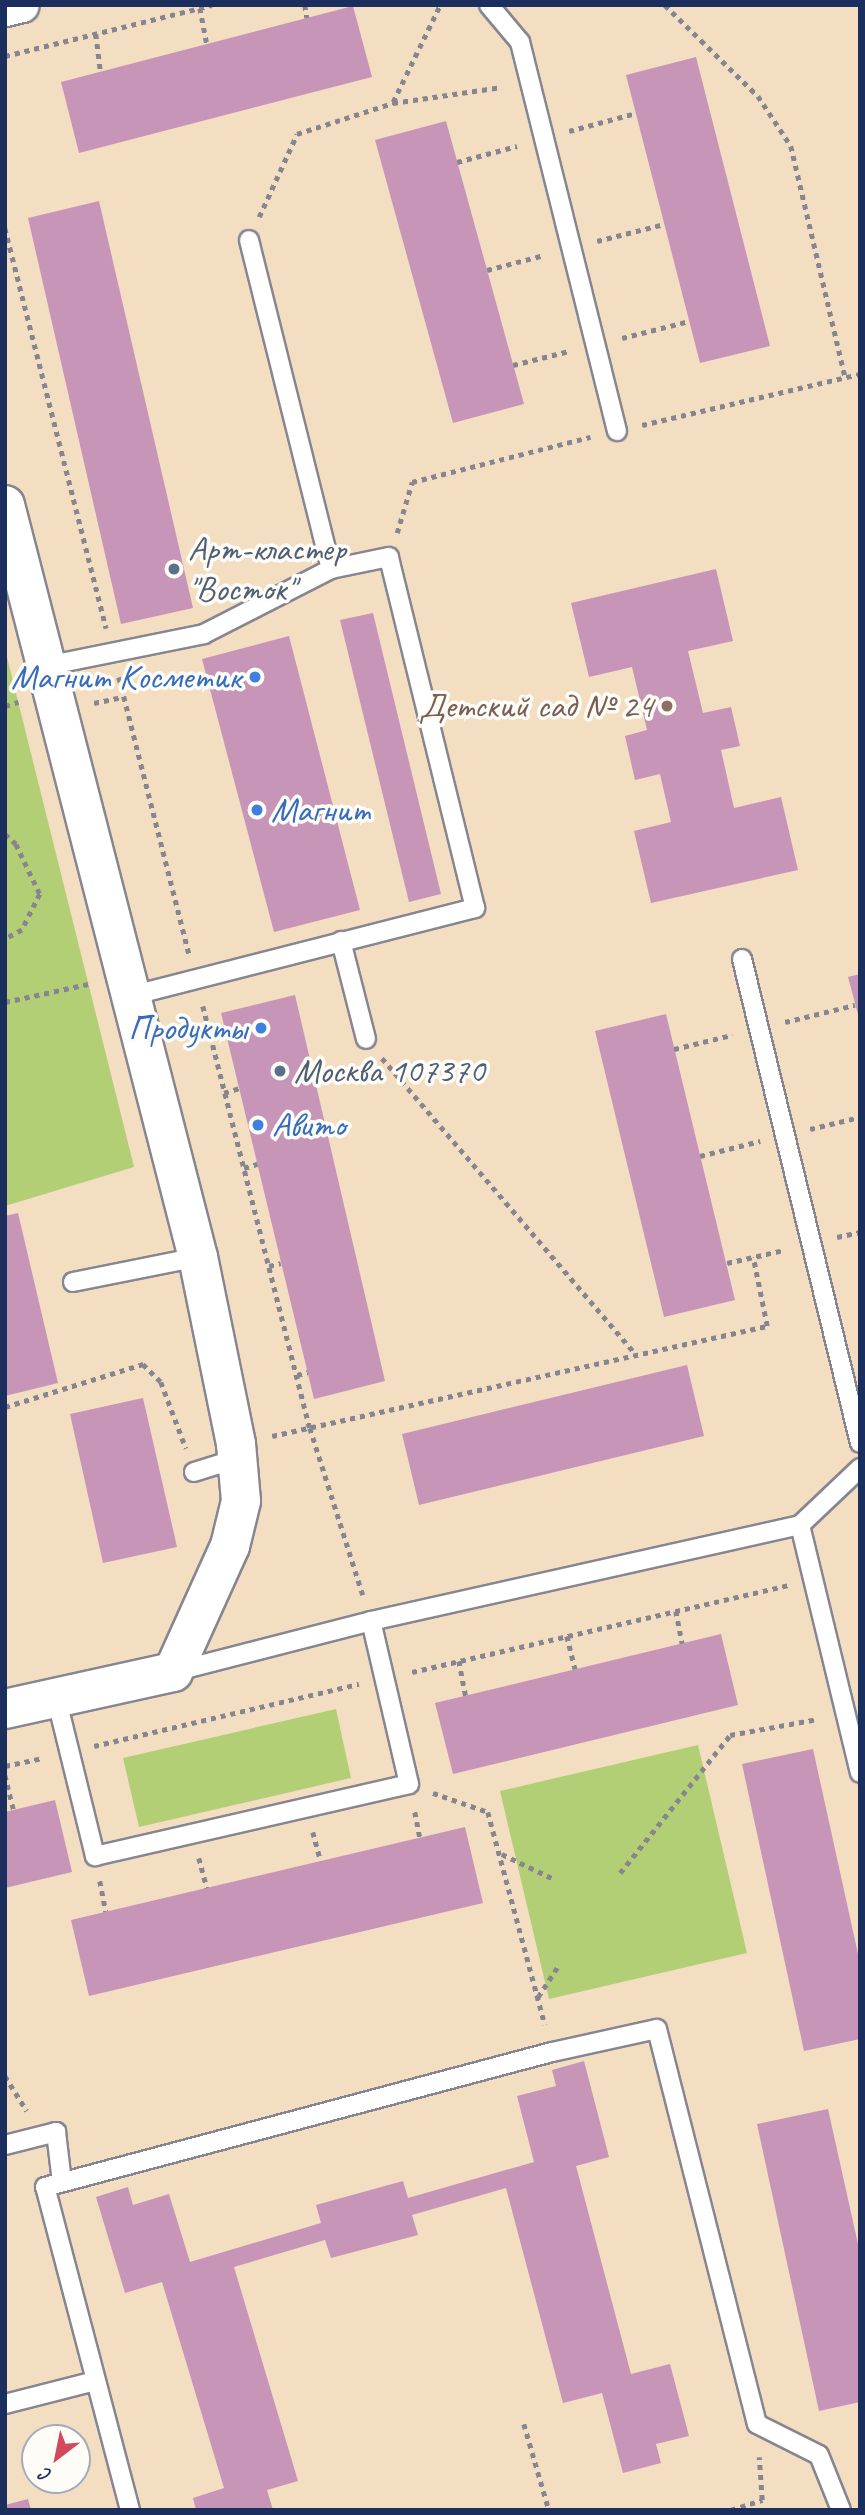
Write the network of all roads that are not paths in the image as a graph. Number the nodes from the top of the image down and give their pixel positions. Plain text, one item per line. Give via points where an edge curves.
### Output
1 (22, 5) edge
2 (489, 5) edge
3 (5, 9) edge
4 (249, 240) road end
5 (617, 431) dead end
6 (5, 505) edge
7 (331, 569) junction
8 (46, 666) junction
9 (341, 941) junction
10 (742, 959) dead end
11 (118, 989) junction
12 (366, 1039) road end
13 (198, 1257) junction
14 (73, 1282) dead end
15 (860, 1443) edge
16 (238, 1451) junction
17 (860, 1468) edge
18 (194, 1472) road end
19 (800, 1524) junction
20 (371, 1621) junction
21 (173, 1672) junction
22 (56, 1697) junction
23 (5, 1709) edge
24 (860, 1773) edge
25 (5, 2146) edge
26 (62, 2182) junction
27 (95, 2381) junction
28 (5, 2404) edge
29 (130, 2510) edge
30 (841, 2510) edge

1 - 3 street
2 - 5 lane via 520,42
4 - 7 lane
6 - 8 street
7 - 8 lane via 204,634
7 - 9 lane via 389,557 475,908
8 - 11 street
9 - 11 lane via 196,979
9 - 12 lane
10 - 15 lane
11 - 13 street
13 - 14 lane
13 - 16 street
16 - 18 lane
16 - 21 street via 241,1501 230,1546
17 - 19 lane
19 - 20 lane
19 - 24 lane
20 - 21 lane
20 - 22 lane via 410,1784 95,1856
21 - 22 street
22 - 23 street
25 - 26 lane via 56,2132
26 - 27 lane via 45,2187
26 - 30 lane via 552,2052 657,2029 757,2424 819,2455
27 - 28 lane
27 - 29 lane

